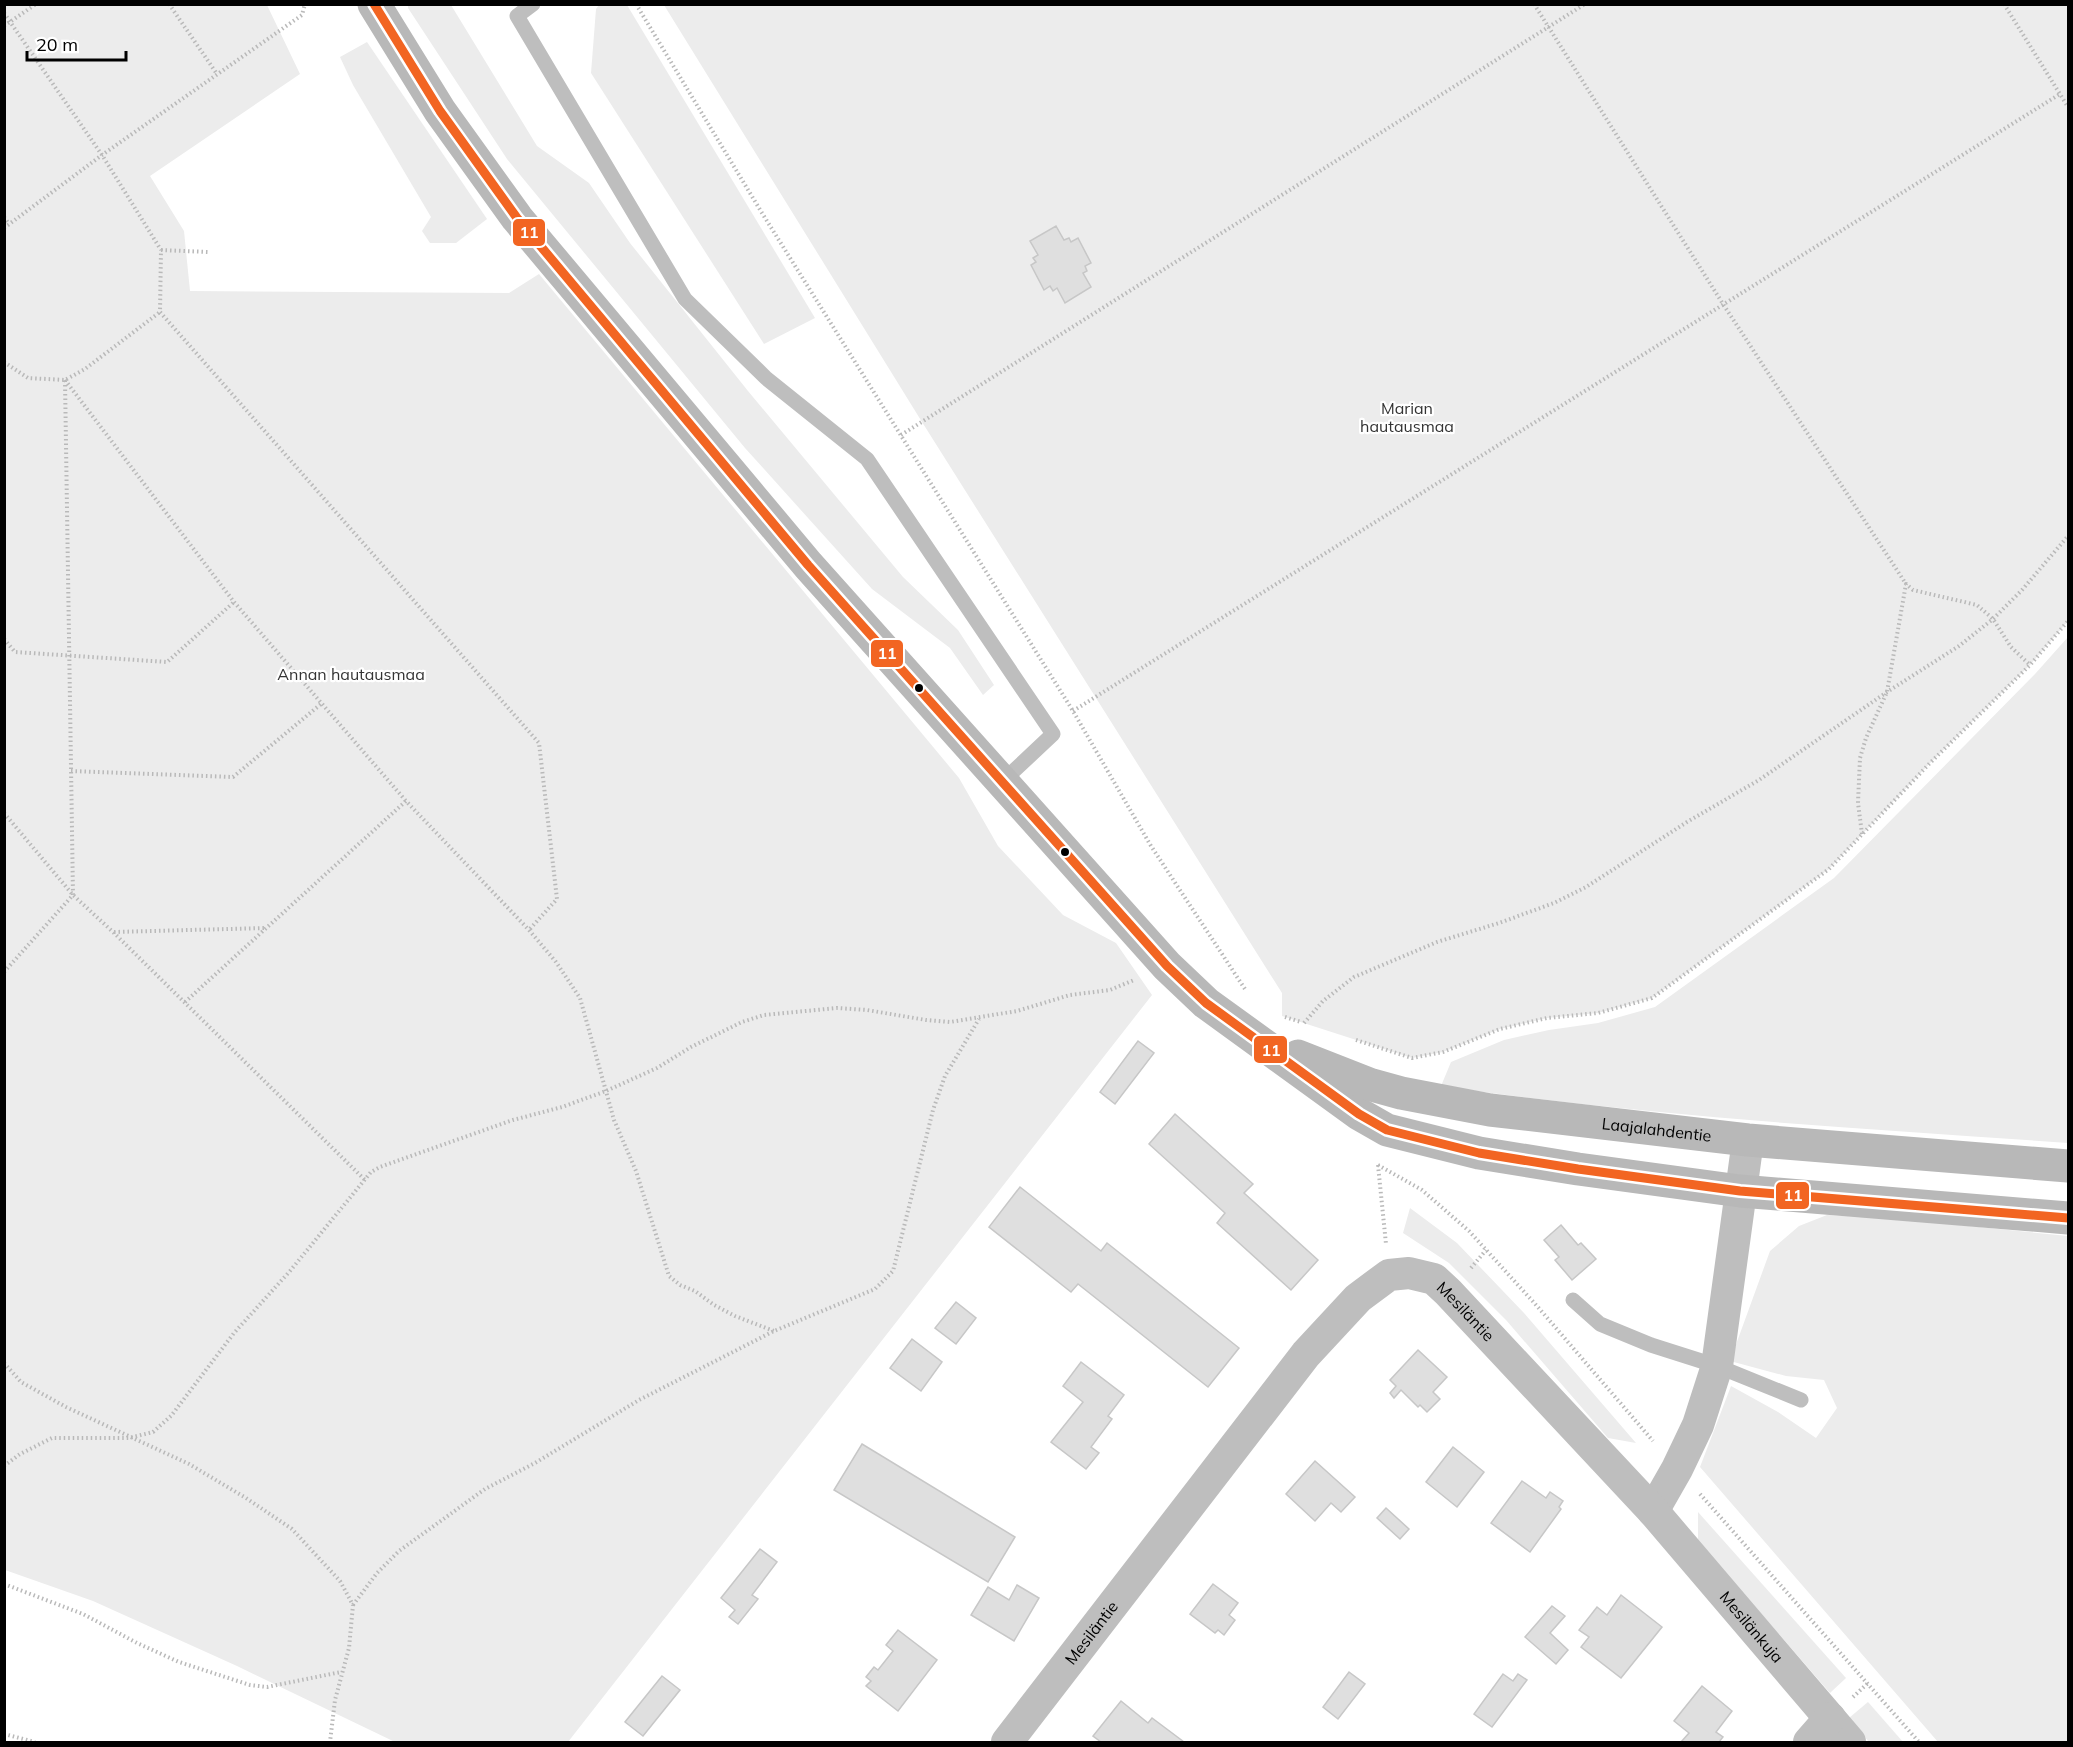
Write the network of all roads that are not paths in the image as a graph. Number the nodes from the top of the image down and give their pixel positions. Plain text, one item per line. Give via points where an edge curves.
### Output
1 (374, 4) edge
2 (533, 4) edge
3 (1002, 782) junction
4 (1256, 1039) junction
5 (1748, 1140) junction
6 (2068, 1166) edge
7 (1740, 1191) junction
8 (2068, 1218) edge
9 (1574, 1300) dead end
10 (1717, 1366) junction
11 (1801, 1400) dead end
12 (1653, 1511) junction
13 (1830, 1718) junction
14 (1007, 1743) edge
15 (1809, 1743) edge
16 (1850, 1743) edge

1 - 3 street, Laajalahdentie via 440,111 517,218 808,565
2 - 3 lane via 517,16 685,299 766,378 867,459 1053,734
3 - 4 street, Laajalahdentie via 1167,966 1206,1003
4 - 5 street, Laajalahdentie via 1401,1093 1490,1110
4 - 7 street, Laajalahdentie via 1387,1130 1479,1154
5 - 6 street, Laajalahdentie
5 - 7 street
7 - 8 street, Laajalahdentie
7 - 10 street
9 - 10 lane via 1600,1324
10 - 11 lane
10 - 12 street via 1698,1425
12 - 13 street, Mesilänkuja
12 - 14 street, Mesiläntie via 1434,1279 1409,1273 1389,1275 1358,1298 1306,1354
13 - 15 street
13 - 16 street, Mesilänkuja

